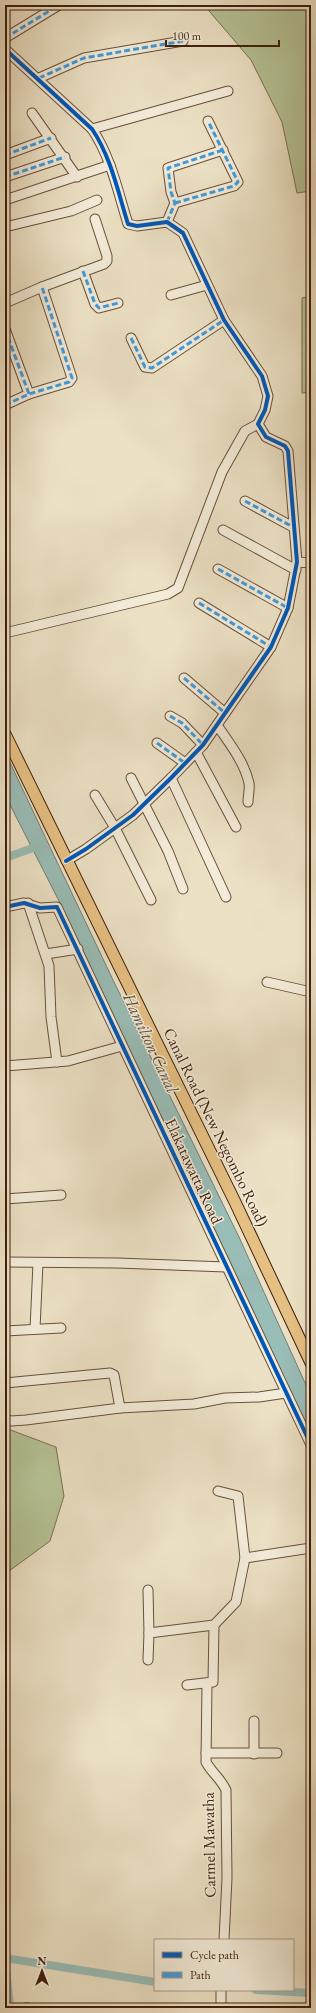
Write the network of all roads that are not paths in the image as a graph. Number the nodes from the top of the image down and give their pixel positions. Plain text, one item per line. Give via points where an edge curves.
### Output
1 (59, 5) edge
2 (5, 38) edge
3 (183, 41) dead end
4 (5, 48) edge
5 (39, 78) junction
6 (228, 91) dead end
7 (32, 113) dead end
8 (208, 121) dead end
9 (92, 129) junction
10 (51, 138) junction
11 (223, 150) junction
12 (5, 155) edge
13 (65, 157) junction
14 (110, 165) junction
15 (5, 177) edge
16 (77, 177) junction
17 (5, 200) edge
18 (97, 200) dead end
19 (175, 203) junction
20 (95, 219) dead end
21 (167, 222) junction
22 (5, 227) edge
23 (84, 271) junction
24 (207, 286) junction
25 (42, 287) junction
26 (170, 295) dead end
27 (5, 303) edge
28 (118, 303) dead end
29 (224, 320) junction
30 (5, 329) edge
31 (131, 338) dead end
32 (29, 394) junction
33 (5, 405) edge
34 (258, 424) junction
35 (245, 501) dead end
36 (293, 527) junction
37 (223, 530) dead end
38 (311, 563) edge
39 (296, 566) junction
40 (218, 569) dead end
41 (199, 603) dead end
42 (288, 608) junction
43 (5, 633) edge
44 (271, 647) junction
45 (184, 678) dead end
46 (226, 713) junction
47 (170, 716) dead end
48 (217, 725) junction
49 (5, 734) edge
50 (158, 743) dead end
51 (203, 744) junction
52 (196, 752) junction
53 (185, 763) junction
54 (131, 778) dead end
55 (171, 778) junction
56 (95, 795) dead end
57 (248, 802) dead end
58 (145, 803) junction
59 (236, 827) dead end
60 (115, 828) junction
61 (66, 861) junction
62 (183, 889) dead end
63 (226, 897) dead end
64 (151, 900) dead end
65 (28, 903) junction
66 (5, 907) edge
67 (78, 949) junction
68 (46, 954) junction
69 (267, 982) dead end
70 (311, 992) edge
71 (122, 1046) junction
72 (57, 1062) junction
73 (5, 1066) edge
74 (61, 1195) dead end
75 (5, 1199) edge
76 (5, 1262) edge
77 (38, 1263) junction
78 (226, 1267) junction
79 (61, 1328) dead end
80 (35, 1329) junction
81 (5, 1331) edge
82 (311, 1363) edge
83 (5, 1383) edge
84 (286, 1393) junction
85 (120, 1408) junction
86 (5, 1419) edge
87 (311, 1445) edge
88 (218, 1491) dead end
89 (311, 1548) edge
90 (245, 1558) junction
91 (148, 1590) dead end
92 (214, 1625) junction
93 (148, 1633) junction
94 (148, 1660) dead end
95 (207, 1683) junction
96 (187, 1685) dead end
97 (254, 1721) dead end
98 (206, 1753) junction
99 (277, 1753) dead end
100 (254, 1754) junction
101 (224, 1939) edge
102 (221, 1991) edge
103 (221, 2008) edge

1 - 2 street
3 - 5 street via 84,58
4 - 5 street
5 - 9 street
6 - 9 street
7 - 10 street
8 - 11 street
9 - 14 street via 101,142
10 - 12 street
10 - 13 street
11 - 19 street via 168,168
11 - 19 street via 238,182 234,186
13 - 15 street
13 - 16 street
14 - 16 street
14 - 21 street via 128,224 137,226
16 - 17 street
18 - 22 street via 70,211
19 - 21 street
20 - 23 street via 104,243 107,261
21 - 24 street via 183,233
23 - 25 street
23 - 28 street via 94,304 99,308
24 - 26 street
24 - 29 street
25 - 27 street
25 - 32 street via 72,378 69,382
29 - 31 street via 152,368 145,367
29 - 34 street via 262,376 268,396
30 - 32 street
32 - 33 street
34 - 36 street via 266,437 285,446 288,451
34 - 43 street via 244,431 222,472 178,588 168,594
35 - 36 street
36 - 39 street
37 - 39 street
38 - 39 street
39 - 42 street
40 - 42 street
41 - 44 street
42 - 44 street
44 - 46 street
45 - 46 street
46 - 48 street
47 - 51 street via 182,723
48 - 51 street
48 - 57 street via 245,771 250,785
49 - 61 main road, Canal Road (New Negombo Road)
50 - 53 street
51 - 52 street
52 - 53 street
52 - 59 street
53 - 55 street
54 - 58 street
55 - 58 street
55 - 63 street
56 - 60 street
58 - 60 street
58 - 62 street
60 - 61 street
60 - 64 street
61 - 82 main road, Canal Road (New Negombo Road) via 231,1193
65 - 66 street
65 - 67 street, Elakatawatta Road via 40,908 57,907
65 - 68 street
67 - 68 street
67 - 71 street, Elakatawatta Road
68 - 72 street
69 - 70 street
71 - 72 street
71 - 78 street, Elakatawatta Road
72 - 73 street
74 - 75 street
76 - 77 street
77 - 78 street
77 - 80 street
78 - 84 street, Elakatawatta Road
79 - 80 street
80 - 81 street
83 - 85 street via 110,1372 114,1375
84 - 85 street via 225,1398 194,1404
84 - 87 street, Elakatawatta Road
85 - 86 street via 26,1420
88 - 90 street via 238,1496
89 - 90 street
90 - 92 street via 236,1602
91 - 93 street
92 - 93 street
92 - 95 street via 213,1682
93 - 94 street
95 - 96 street
95 - 98 street, Carmel Mawatha
97 - 100 street
98 - 100 street
98 - 101 street, Carmel Mawatha via 206,1762 226,1790 227,1878
99 - 100 street
102 - 103 street

